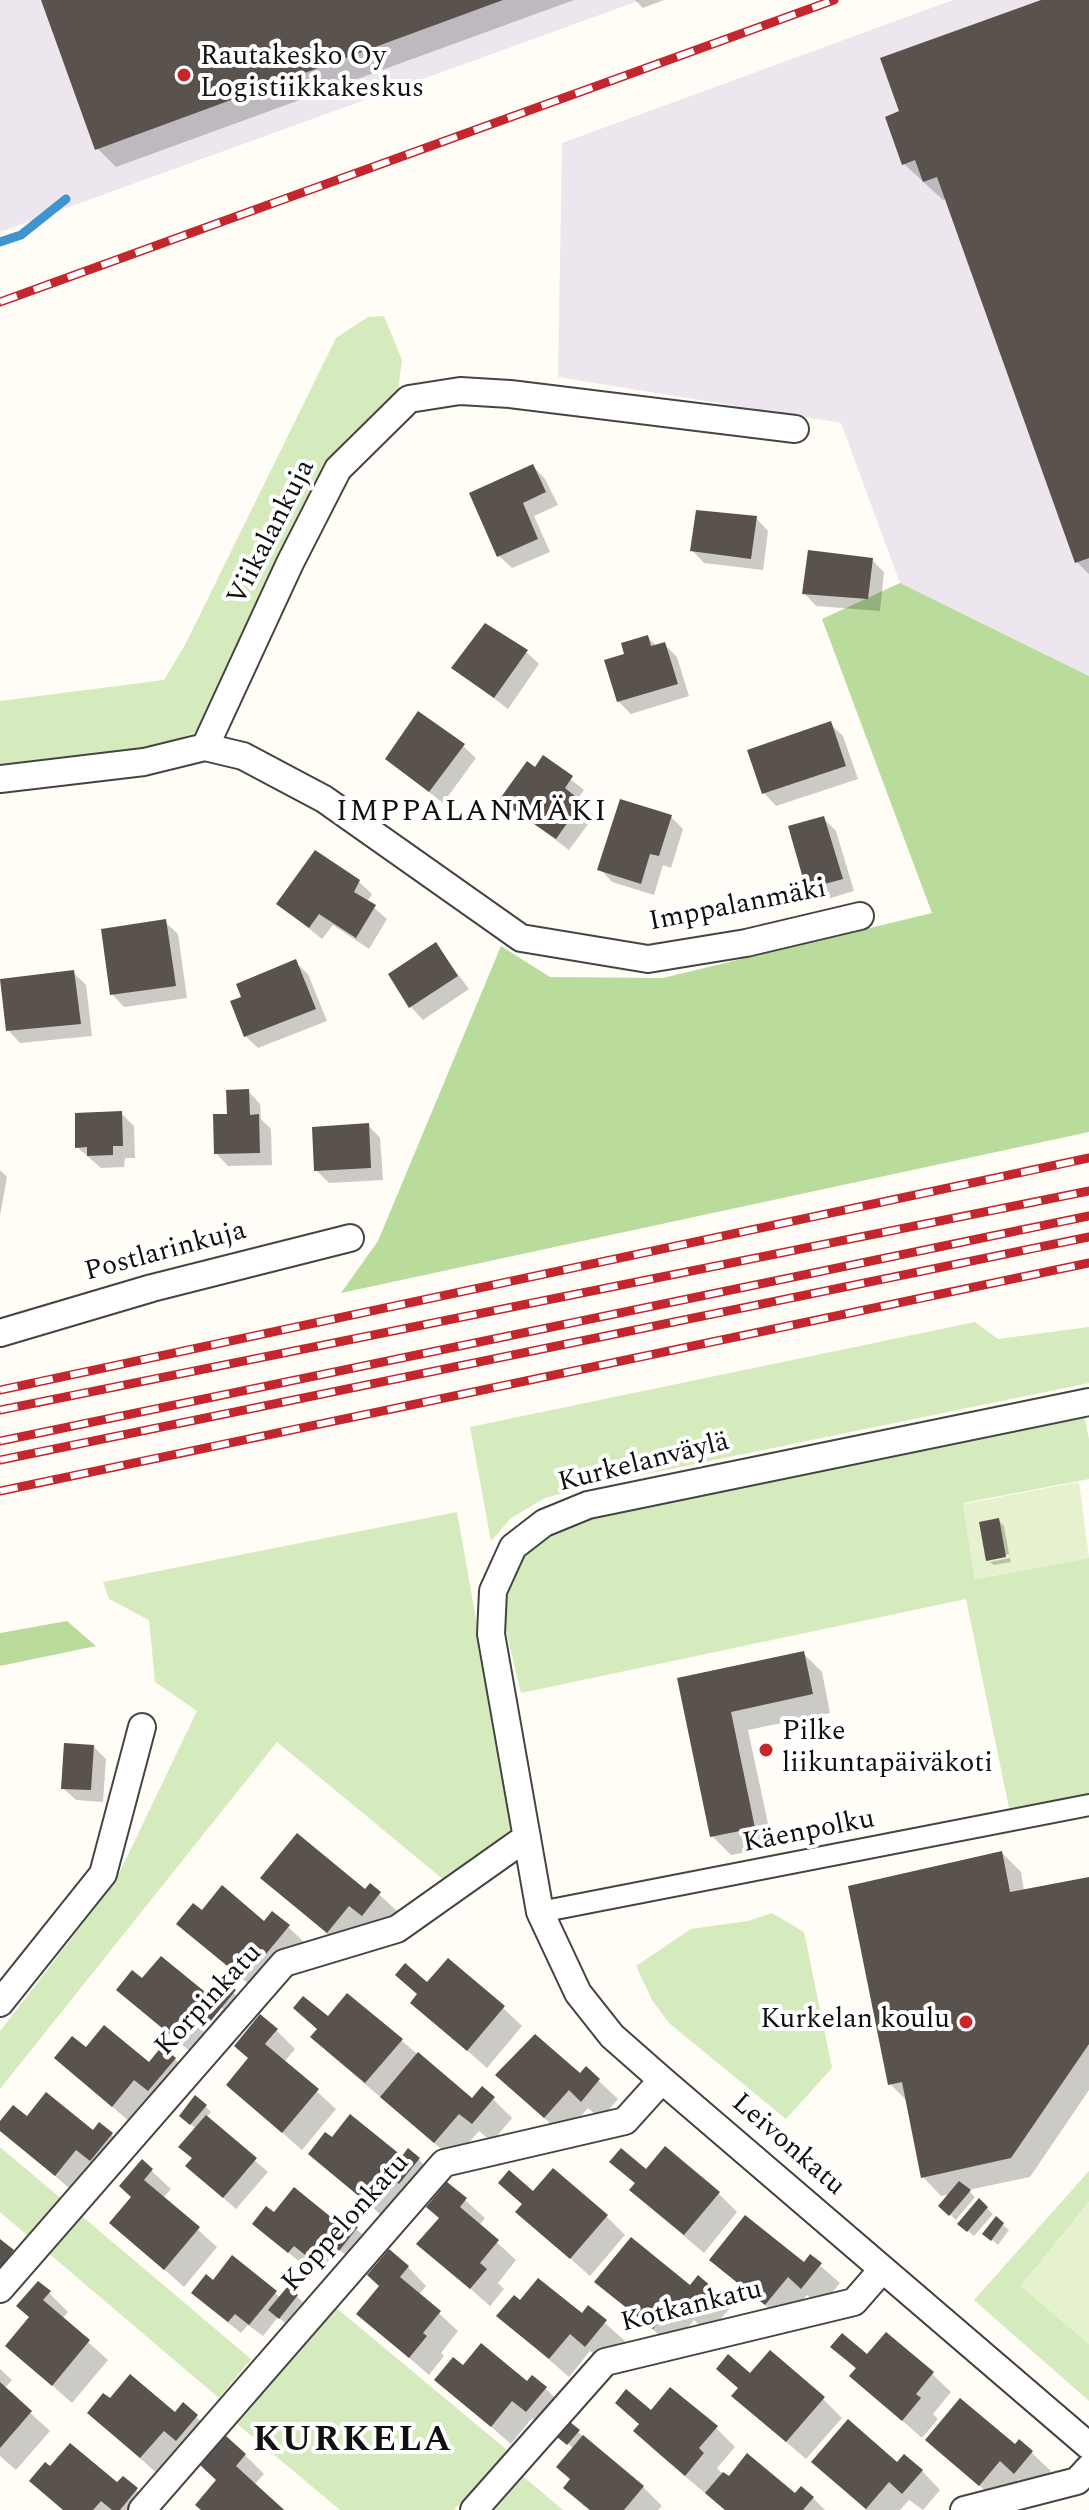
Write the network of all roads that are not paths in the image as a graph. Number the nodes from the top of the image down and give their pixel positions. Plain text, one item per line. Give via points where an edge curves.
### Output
1 (795, 429) dead end
2 (205, 747) junction
3 (0, 779) edge
4 (860, 916) dead end
5 (350, 1238) dead end
6 (0, 1333) edge
7 (1089, 1402) edge
8 (142, 1727) dead end
9 (1089, 1805) edge
10 (527, 1837) junction
11 (540, 1912) junction
12 (0, 2003) edge
13 (662, 2080) junction
14 (881, 2271) junction
15 (0, 2289) edge
16 (1089, 2446) edge
17 (1089, 2468) edge
18 (142, 2510) edge
19 (474, 2510) edge
20 (964, 2510) edge

1 - 2 street, Viikalankuja via 510,394 460,391 409,399 338,469
2 - 3 street via 144,762
2 - 4 street, Imppalanmäki via 243,756 324,799 521,938 648,959
5 - 6 street, Postlarinkuja
7 - 10 street, Kurkelanväylä via 588,1505 544,1523 513,1547 493,1591 491,1634
8 - 12 street via 103,1874
9 - 11 street, Käenpolku
10 - 11 street, Leivonkatu
10 - 15 street, Korpinkatu via 397,1929 284,1963
11 - 13 street, Leivonkatu via 578,1993 612,2036
13 - 14 street, Leivonkatu
13 - 18 street, Koppelonkatu via 625,2121 444,2163
14 - 16 street, Leivonkatu
14 - 19 street, Kotkankatu via 854,2302 605,2362
17 - 20 street via 1077,2481

